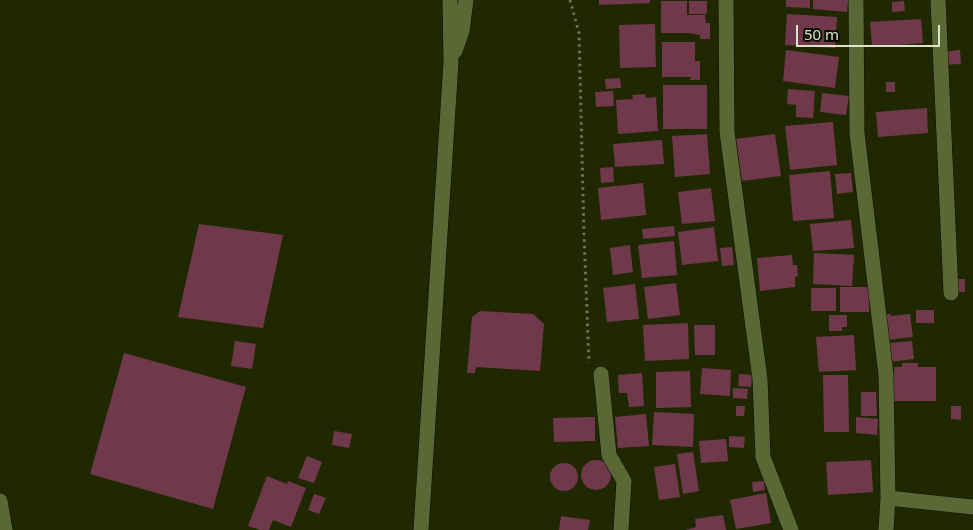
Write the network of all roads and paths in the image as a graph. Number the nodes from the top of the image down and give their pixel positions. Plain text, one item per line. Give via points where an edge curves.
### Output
1 (450, 0) edge
2 (466, 0) edge
3 (570, 0) edge
4 (726, 0) edge
5 (856, 0) edge
6 (938, 0) edge
7 (452, 62) junction
8 (951, 293) dead end
9 (601, 374) joint
10 (888, 498) junction
11 (0, 501) edge
12 (973, 507) edge
13 (5, 530) edge
14 (421, 530) edge
15 (621, 530) edge
16 (791, 530) edge
17 (886, 530) edge

1 - 7 street
2 - 7 street via 462,31
3 - 9 path via 579,33 589,365
4 - 16 street via 728,132 760,379 763,457
5 - 10 street via 857,134 886,375
6 - 8 street
7 - 14 street
9 - 15 street via 609,455 624,481
10 - 12 street
10 - 17 street
11 - 13 street

